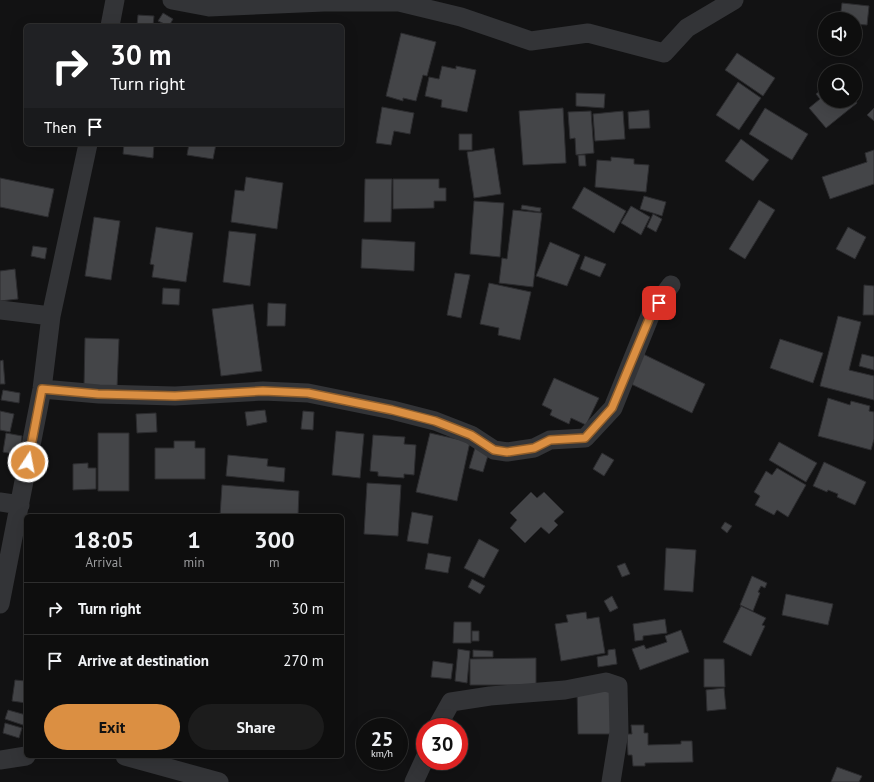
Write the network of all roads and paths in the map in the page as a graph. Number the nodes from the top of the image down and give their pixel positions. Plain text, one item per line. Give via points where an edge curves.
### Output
1 (115, 0) edge
2 (172, 0) edge
3 (734, 0) edge
4 (110, 24) edge
5 (88, 146) edge
6 (671, 285) dead end
7 (0, 310) edge
8 (51, 316) junction
9 (42, 389) junction
10 (0, 502) edge
11 (20, 505) junction
12 (3, 581) edge
13 (0, 604) edge
14 (442, 718) edge
15 (24, 756) edge
16 (132, 758) edge
17 (0, 760) edge
18 (420, 770) edge
19 (213, 781) edge
20 (414, 782) edge
21 (611, 782) edge

1 - 4 street
2 - 3 street via 209,7 399,2 461,17 531,41 588,33 664,53 687,28
5 - 8 street
6 - 9 street via 652,312 612,408 585,438 550,440 534,448 507,452 494,450 471,435 435,421 308,393 263,391 175,396 98,394
7 - 8 street
8 - 9 street
9 - 11 street
10 - 11 street
11 - 12 street
12 - 13 street
14 - 21 street via 452,702 565,690 606,682 618,686 620,732
15 - 17 street
16 - 19 street
18 - 20 street

